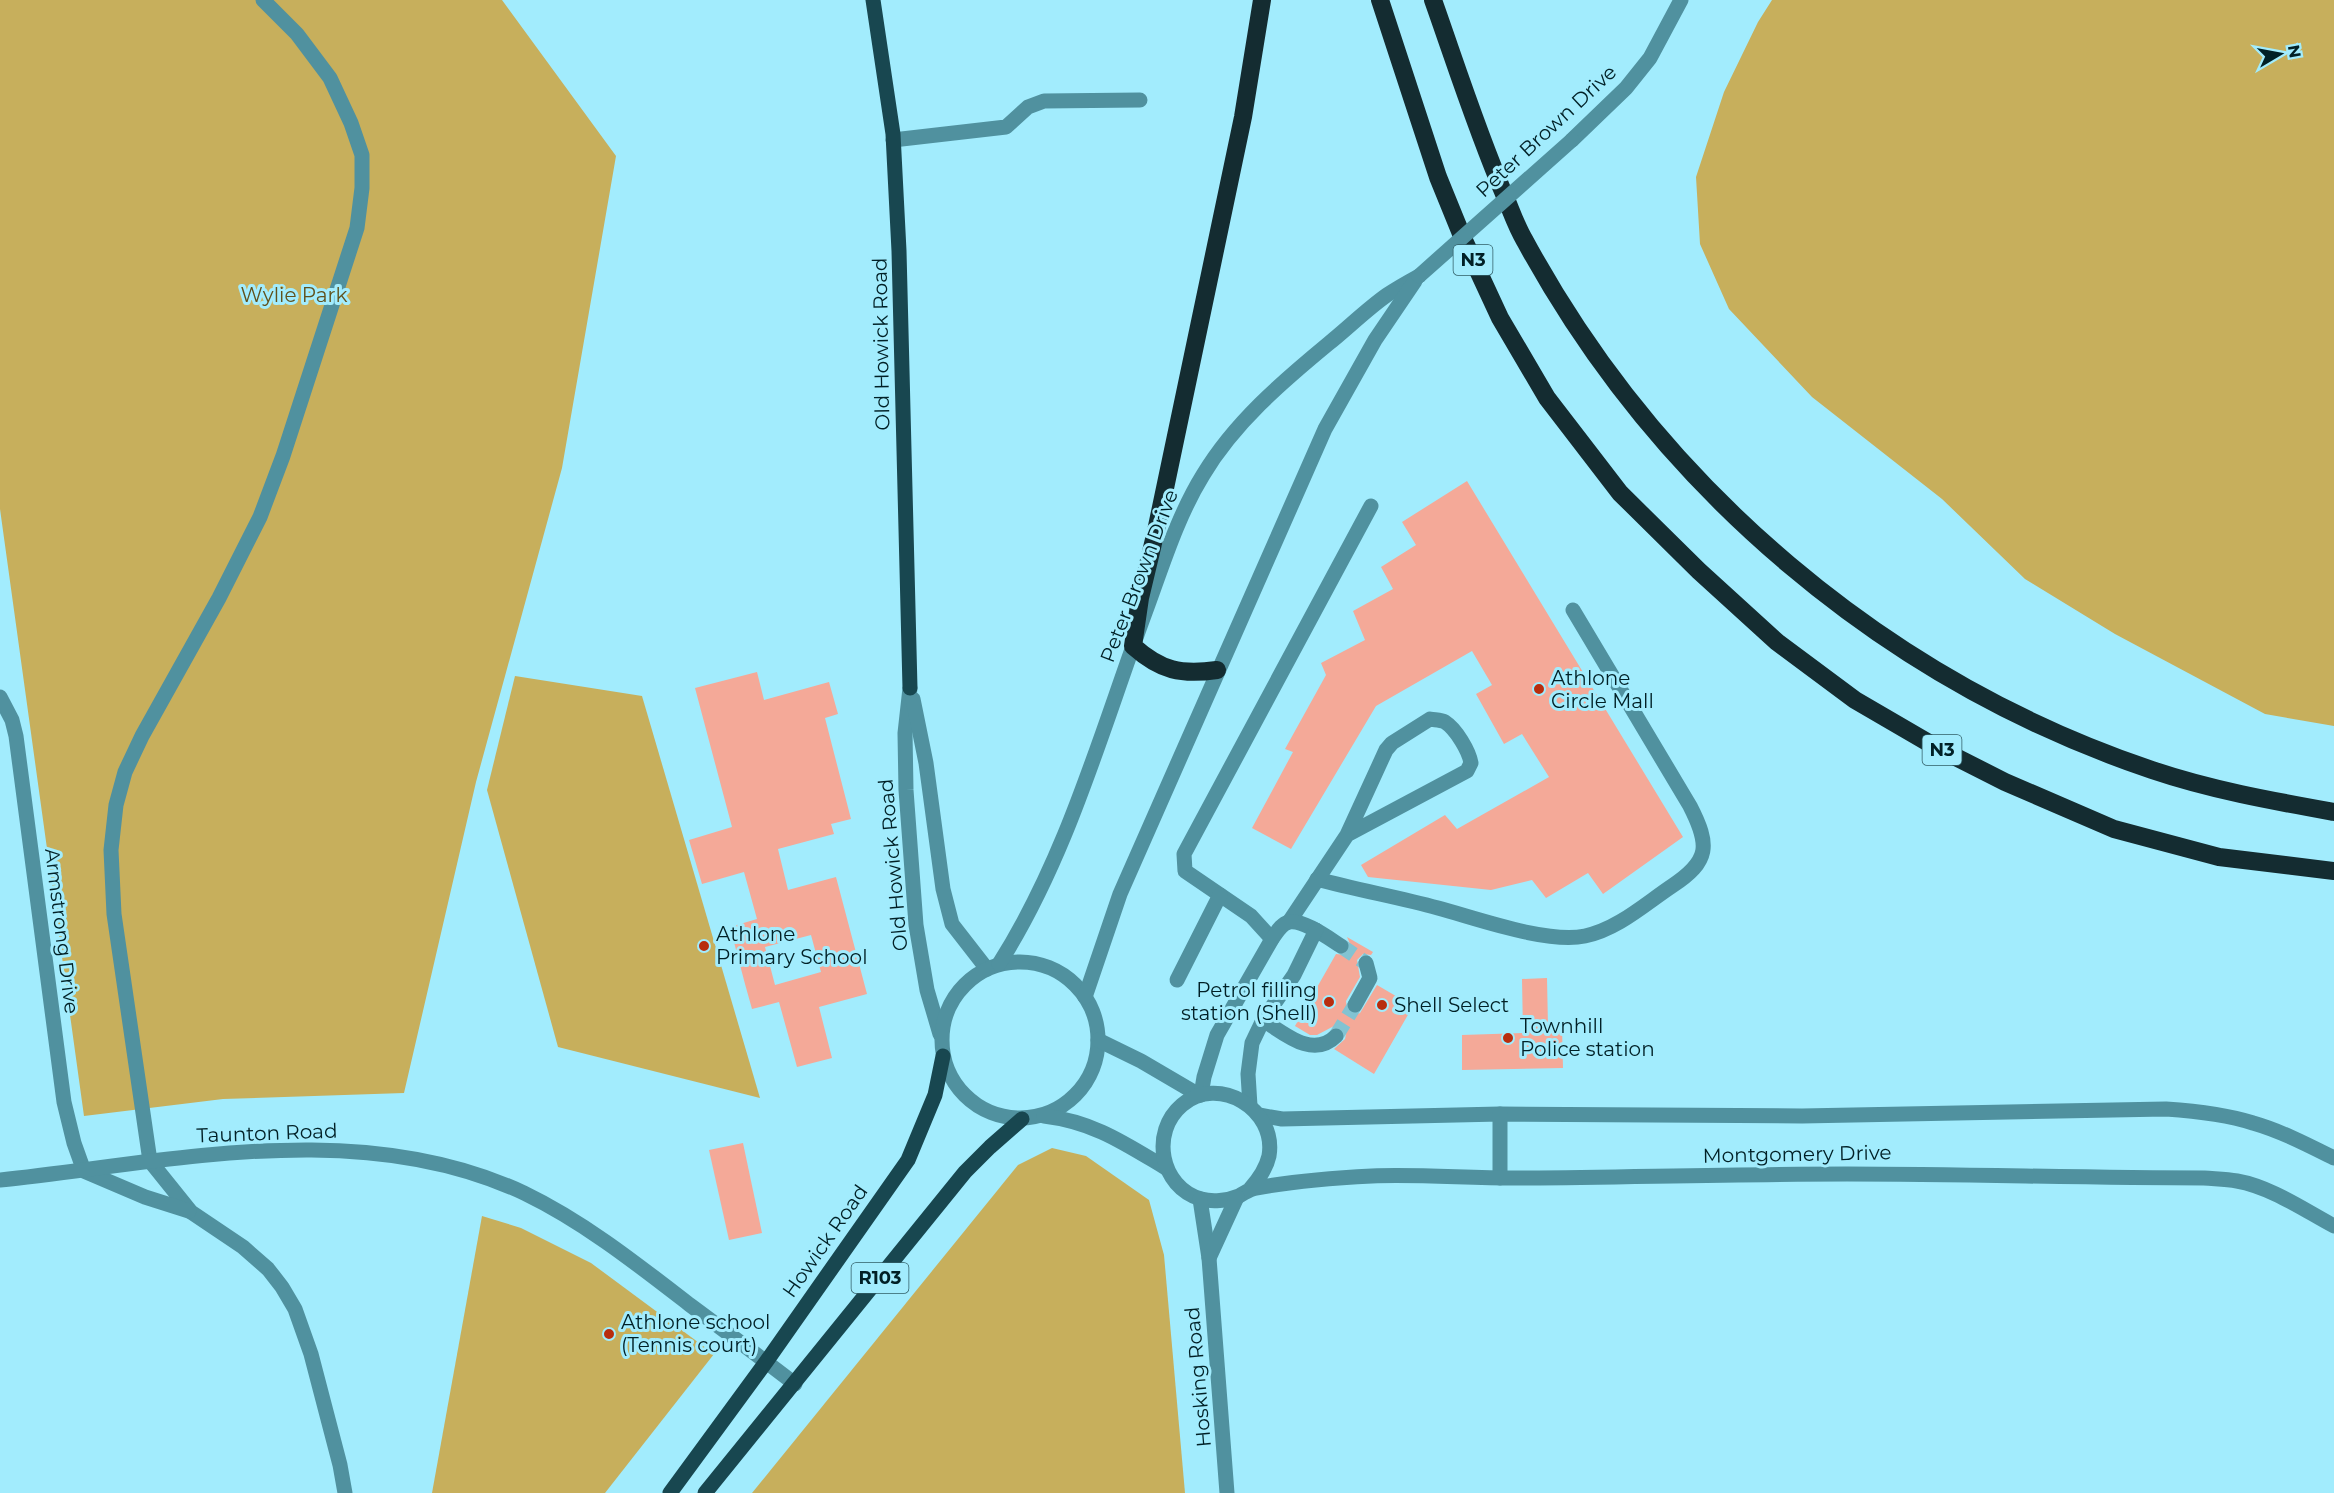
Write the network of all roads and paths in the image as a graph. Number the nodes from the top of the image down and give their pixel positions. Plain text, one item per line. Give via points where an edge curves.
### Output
1 (263, 0) edge
2 (873, 0) edge
3 (1262, 0) edge
4 (1380, 0) edge
5 (1433, 0) edge
6 (1681, 0) edge
7 (1140, 100) dead end
8 (893, 140) junction
9 (1419, 276) junction
10 (1371, 506) dead end
11 (1573, 610) dead end
12 (1133, 646) junction
13 (1217, 670) junction
14 (910, 688) junction
15 (0, 697) edge
16 (2334, 812) edge
17 (1347, 835) junction
18 (2334, 872) edge
19 (1317, 879) junction
20 (1220, 895) junction
21 (1289, 922) junction
22 (1316, 930) junction
23 (1272, 939) junction
24 (1341, 946) tunnel mouth
25 (1366, 963) dead end
26 (993, 966) junction
27 (1176, 980) dead end
28 (1085, 997) junction
29 (1355, 1005) tunnel mouth
30 (1263, 1020) junction
31 (1336, 1036) tunnel mouth
32 (941, 1037) junction
33 (1098, 1040) junction
34 (943, 1056) junction
35 (1200, 1095) junction
36 (1255, 1110) junction
37 (1500, 1114) junction
38 (1044, 1116) junction
39 (1023, 1119) junction
40 (2334, 1158) edge
41 (150, 1161) junction
42 (1166, 1168) junction
43 (84, 1171) junction
44 (1500, 1179) junction
45 (0, 1180) edge
46 (1244, 1193) junction
47 (1200, 1199) junction
48 (191, 1212) junction
49 (2334, 1226) edge
50 (1209, 1258) junction
51 (766, 1362) junction
52 (795, 1384) junction
53 (345, 1493) edge
54 (670, 1493) edge
55 (705, 1493) edge
56 (1227, 1493) edge

1 - 41 street via 297,34 330,78 362,155 362,188 357,228 260,517 142,736 125,772 116,805 111,850 114,914
2 - 8 main road, Old Howick Road / R103
3 - 12 highway via 1243,117
4 - 18 highway, N3 via 1438,177 1500,318 1547,398 1620,493 1716,587 1777,642 1855,700 1934,747 2005,782 2114,829 2219,857
5 - 16 highway via 1485,150 1523,239 1574,324 1641,417 1711,494 1795,572 1884,639 1968,690 2061,735 2153,770 2257,799
6 - 9 street, Peter Brown Drive, bridge via 1650,58 1626,88
7 - 8 street via 1044,101 1028,107 1006,127
8 - 14 main road, Old Howick Road / R103 via 900,251
9 - 12 street, Peter Brown Drive via 1387,295 1306,362 1230,437 1203,475 1181,518
9 - 13 street, Peter Brown Drive via 1375,340 1325,429
10 - 20 street via 1184,854 1185,871
11 - 19 street via 1701,828 1701,859 1691,874 1606,930 1583,937 1555,936 1483,922
12 - 13 highway via 1146,658 1171,670
12 - 26 street, Peter Brown Drive via 1081,794 1040,891 1020,930
13 - 28 street, Peter Brown Drive via 1200,717 1120,894
14 - 26 street, Old Howick Road / R103 via 920,727 936,845 952,924
14 - 32 street, Old Howick Road / R103 via 905,733 906,790 915,914 927,990
15 - 43 street, Armstrong Drive via 16,736 64,1102
17 - 17 street via 1392,743 1430,719 1443,721 1451,728 1470,755 1467,771
17 - 19 street
19 - 21 street
20 - 23 street via 1251,916
20 - 27 street
21 - 22 street
21 - 23 street
22 - 24 street
22 - 30 street via 1294,975
23 - 35 street via 1217,1035
25 - 29 street via 1370,978
26 - 28 street, R103 via 1023,962 1047,967 1068,979
26 - 32 street, R103 via 969,980 955,996 945,1016
28 - 33 street, R103 via 1095,1017
30 - 31 street via 1311,1046 1326,1044
30 - 36 street via 1249,1059
32 - 34 street, R103
33 - 35 street
33 - 38 street, R103 via 1095,1064 1083,1087 1066,1104
34 - 39 street, R103 via 956,1086 980,1109 1000,1117
34 - 51 main road, Howick Road / R103 via 935,1095 908,1160
35 - 36 street via 1236,1097
35 - 42 street via 1183,1104 1171,1117 1162,1151
36 - 37 street, Montgomery Drive via 1282,1119
36 - 46 street via 1268,1134 1269,1154 1263,1173
37 - 40 street, Montgomery Drive via 1802,1116 2166,1109 2204,1112 2253,1123
37 - 44 street
38 - 39 street, R103
38 - 42 street via 1084,1123
39 - 52 main road, R103 via 965,1172
41 - 43 street, Taunton Road
41 - 48 street
41 - 51 street, Taunton Road via 299,1149 360,1151 421,1159 482,1176 523,1192 585,1227
42 - 47 street via 1179,1187
43 - 45 street, Taunton Road
43 - 48 street
44 - 46 street, Montgomery Drive via 1374,1176 1292,1182
44 - 49 street, Montgomery Drive via 1842,1174 2204,1178 2252,1185
46 - 47 street via 1219,1201
46 - 50 street, Hosking Road
47 - 50 street, Hosking Road
48 - 53 street via 268,1269 295,1309 317,1376
50 - 56 street, Hosking Road
51 - 52 street, Taunton Road
51 - 54 main road, Howick Road / R103
52 - 55 main road, R103

